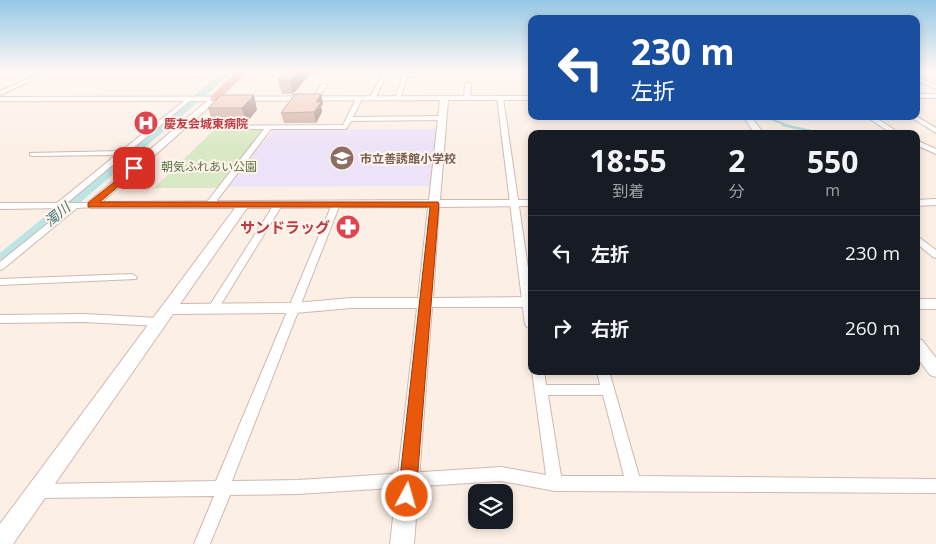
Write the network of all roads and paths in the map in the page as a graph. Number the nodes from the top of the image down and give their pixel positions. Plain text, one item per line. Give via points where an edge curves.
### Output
1 (216, 96) edge
2 (217, 96) edge
3 (316, 96) edge
4 (920, 97) edge
5 (936, 97) edge
6 (372, 98) joint
7 (397, 98) joint
8 (467, 98) joint
9 (314, 99) junction
10 (501, 99) junction
11 (528, 99) edge
12 (0, 100) edge
13 (187, 100) junction
14 (212, 100) junction
15 (359, 100) junction
16 (444, 100) junction
17 (443, 118) junction
18 (350, 119) junction
19 (875, 120) edge
20 (919, 120) edge
21 (186, 127) junction
22 (269, 127) junction
23 (891, 130) edge
24 (936, 130) edge
25 (920, 144) edge
26 (934, 150) edge
27 (121, 153) junction
28 (32, 154) dead end
29 (920, 202) edge
30 (936, 202) edge
31 (516, 203) junction
32 (528, 203) edge
33 (336, 204) junction
34 (435, 204) junction
35 (60, 205) junction
36 (75, 205) junction
37 (95, 205) junction
38 (209, 205) junction
39 (244, 205) junction
40 (278, 205) junction
41 (0, 206) edge
42 (920, 241) edge
43 (936, 255) edge
44 (0, 268) edge
45 (132, 277) dead end
46 (0, 282) edge
47 (528, 288) edge
48 (426, 302) junction
49 (528, 302) edge
50 (920, 304) edge
51 (936, 304) edge
52 (213, 308) junction
53 (295, 308) junction
54 (164, 315) junction
55 (0, 319) edge
56 (920, 349) edge
57 (936, 370) edge
58 (539, 375) edge
59 (603, 375) edge
60 (541, 390) junction
61 (608, 390) junction
62 (409, 479) junction
63 (633, 483) junction
64 (555, 484) junction
65 (936, 486) edge
66 (223, 488) junction
67 (37, 491) junction
68 (0, 543) edge
69 (202, 544) edge
70 (402, 544) edge

1 - 14 highway
2 - 14 highway
3 - 9 street
4 - 5 street
6 - 7 street
6 - 15 street
7 - 16 street
8 - 10 street
8 - 16 street
9 - 14 street
9 - 15 street
10 - 11 street
10 - 16 street
10 - 31 street
12 - 13 street
13 - 14 street
13 - 27 street
14 - 15 street
14 - 21 street
15 - 16 street
15 - 18 street
16 - 17 street
17 - 18 street
17 - 34 street
18 - 22 street via 345,127
19 - 23 street
20 - 24 street
21 - 22 street
21 - 37 street
22 - 38 street
25 - 26 street
27 - 28 street
27 - 35 street
29 - 30 street
31 - 32 street
31 - 34 street
31 - 47 street
33 - 34 street
33 - 40 street
33 - 53 street
34 - 48 street
35 - 36 street
35 - 41 street
36 - 37 street
36 - 44 street
37 - 38 street
38 - 39 street
39 - 40 street
39 - 54 street
40 - 52 street
42 - 43 street
45 - 46 street
48 - 49 street
48 - 53 street
48 - 62 street
50 - 51 street
52 - 53 street
52 - 54 street
53 - 66 street
54 - 55 street
54 - 67 street
56 - 57 street
58 - 60 street
59 - 61 street
60 - 61 street
60 - 64 street
61 - 63 street
62 - 64 street via 501,474
62 - 66 street via 298,487
62 - 70 street
63 - 64 street
63 - 65 street
66 - 67 street
66 - 69 street
67 - 68 street

